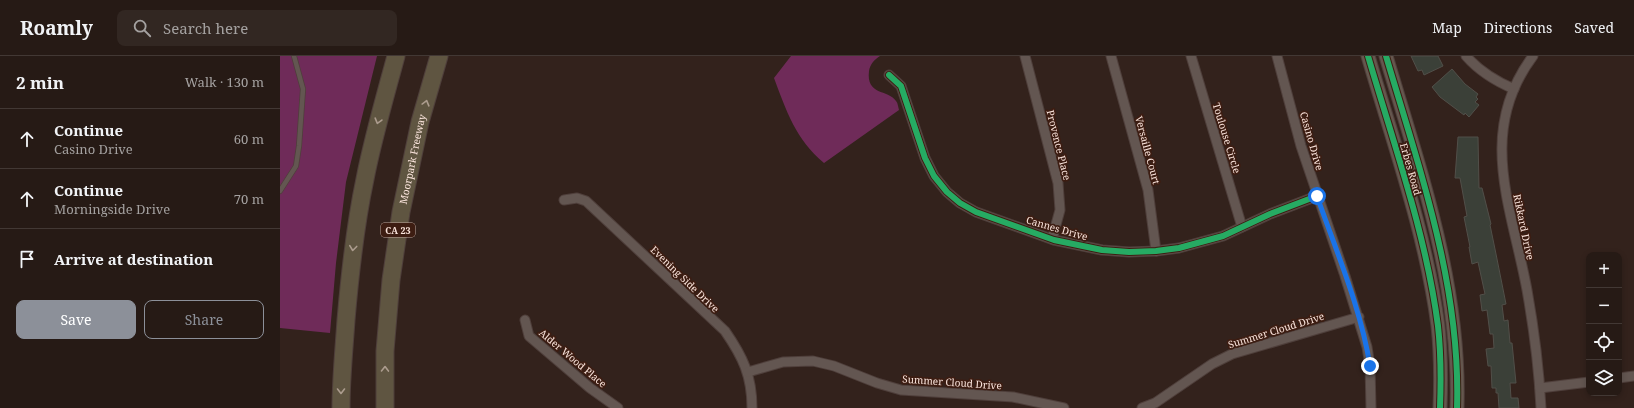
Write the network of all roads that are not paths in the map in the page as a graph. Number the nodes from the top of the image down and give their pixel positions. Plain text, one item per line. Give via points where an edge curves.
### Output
1 (294, 56) edge
2 (396, 56) edge
3 (439, 56) edge
4 (1025, 56) edge
5 (1111, 56) edge
6 (1191, 56) edge
7 (1277, 56) edge
8 (1368, 56) edge
9 (1386, 56) edge
10 (1466, 56) edge
11 (1533, 56) edge
12 (888, 75) dead end
13 (1514, 89) junction
14 (280, 191) edge
15 (1317, 196) junction
16 (564, 200) dead end
17 (1242, 227) junction
18 (1052, 240) junction
19 (1156, 251) junction
20 (1358, 317) junction
21 (525, 320) dead end
22 (748, 372) junction
23 (1634, 376) edge
24 (1622, 378) edge
25 (1586, 382) edge
26 (1540, 388) junction
27 (341, 408) edge
28 (385, 408) edge
29 (618, 408) edge
30 (752, 408) edge
31 (1064, 408) edge
32 (1142, 408) edge
33 (1371, 408) edge
34 (1440, 408) edge
35 (1456, 408) edge
36 (1541, 408) edge

1 - 14 lane via 303,89 299,146 296,166
2 -> 27 highway via 376,127 356,230 349,286
28 -> 3 highway, Moorpark Freeway / CA 23 via 385,351 390,288 401,212 420,122
4 - 18 street, Provence Place via 1058,183 1060,210
5 - 19 street, Versaille Court via 1148,190
6 - 17 street, Toulouse Circle
7 - 15 street, Casino Drive
8 - 34 main road, Erbes Road via 1417,222 1429,273 1438,327
9 - 35 main road, Erbes Road via 1432,213 1448,280 1455,338
10 - 13 street via 1494,80
11 - 13 street, Rikkard Drive via 1526,64
12 - 18 street, Cannes Drive via 901,86 925,158 934,176 947,192 976,212
13 - 26 street, Rikkard Drive via 1503,128 1501,166 1527,291
15 - 17 street, Cannes Drive
15 - 20 street, Casino Drive
16 - 22 street, Evening Side Drive via 577,198 599,211 725,332 738,350
17 - 19 street, Cannes Drive via 1201,243
18 - 19 street, Cannes Drive via 1102,250
20 - 32 street, Summer Cloud Drive via 1232,354 1212,364 1155,403
20 - 33 street, Casino Drive via 1370,366
21 - 29 street, Alder Wood Place via 529,336 590,388
22 - 30 street, Evening Side Drive
22 - 31 street, Summer Cloud Drive via 783,362 813,361 901,390 1013,397
23 - 24 street
25 - 26 street
26 - 36 street, Rikkard Drive

